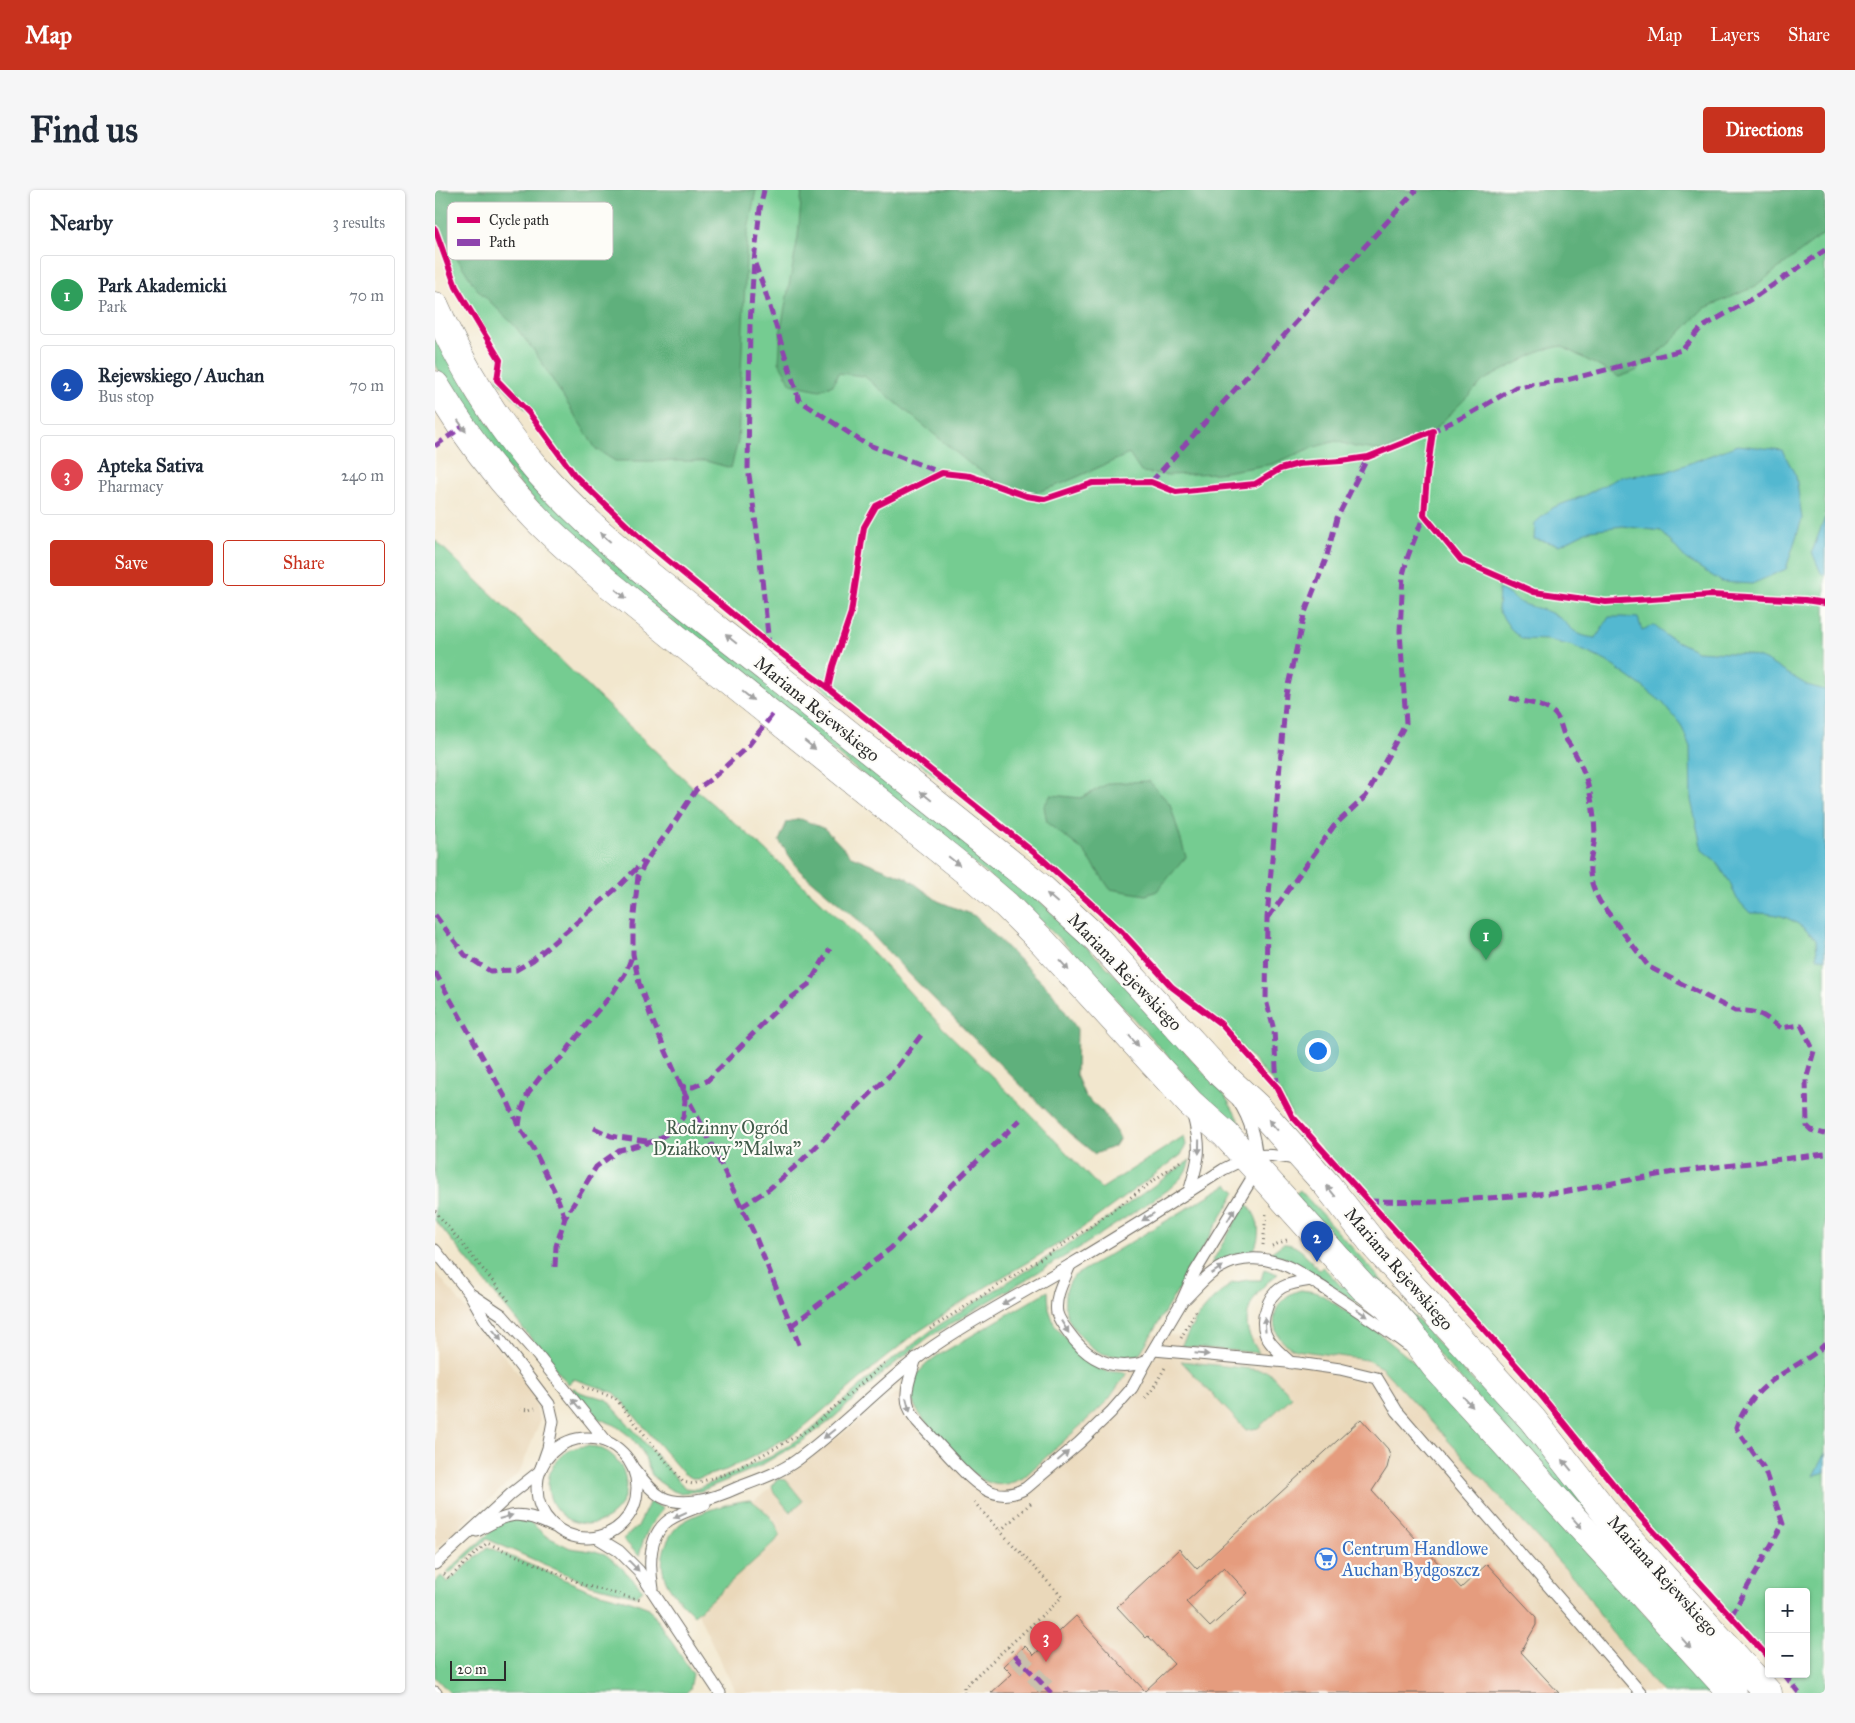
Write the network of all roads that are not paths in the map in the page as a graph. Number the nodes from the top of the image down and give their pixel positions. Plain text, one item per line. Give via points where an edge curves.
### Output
1 (435, 306) edge
2 (435, 385) edge
3 (1219, 1072) junction
4 (1190, 1103) junction
5 (1254, 1161) junction
6 (1305, 1162) junction
7 (1189, 1192) junction
8 (435, 1250) edge
9 (1070, 1265) junction
10 (1311, 1280) junction
11 (470, 1294) junction
12 (1181, 1303) junction
13 (1154, 1350) junction
14 (916, 1358) junction
15 (1146, 1362) junction
16 (1291, 1363) junction
17 (1435, 1366) junction
18 (607, 1442) junction
19 (634, 1469) junction
20 (540, 1471) junction
21 (741, 1487) junction
22 (558, 1528) junction
23 (596, 1537) junction
24 (463, 1539) junction
25 (438, 1568) edge
26 (653, 1591) junction
27 (721, 1693) edge
28 (1641, 1693) edge
29 (1732, 1693) edge
30 (1768, 1693) edge

3 -> 1 street, Mariana Rejewskiego via 1098,940 1058,903 646,572 571,505 537,469 495,412
2 -> 4 street, Mariana Rejewskiego via 502,479 562,543 1006,905
3 - 5 lane via 1241,1105 1254,1133
6 -> 3 street, Mariana Rejewskiego via 1257,1107
4 - 5 street, Mariana Rejewskiego
4 -> 7 lane via 1200,1150
5 - 6 lane via 1278,1155
5 - 7 lane via 1224,1169
12 -> 5 lane
5 - 17 street, Mariana Rejewskiego via 1274,1209 1387,1306
30 -> 6 street, Mariana Rejewskiego via 1609,1517 1532,1419
7 -> 9 lane
8 - 11 lane
9 -> 14 lane
9 -> 15 lane via 1057,1296 1057,1314 1071,1336 1095,1359 1104,1363
12 -> 10 lane via 1203,1280 1234,1262 1259,1259 1275,1262
16 -> 10 lane via 1265,1334 1263,1317 1269,1299 1281,1288 1290,1283
10 -> 17 lane
18 -> 11 lane via 502,1315
11 -> 20 lane via 485,1320 549,1404 553,1421
12 - 13 lane
13 - 15 lane
13 -> 16 lane
14 -> 15 lane via 906,1392 909,1412 971,1480 988,1491 1006,1495 1026,1488 1105,1418 1132,1388
14 -> 21 lane via 796,1461
16 - 28 lane via 1377,1378 1397,1411
17 -> 29 street, Mariana Rejewskiego
18 - 19 lane via 618,1448
18 - 20 lane via 591,1438 560,1446
19 - 21 lane via 663,1500 674,1502 697,1501
19 - 23 lane via 637,1484 631,1512 622,1524
20 - 22 lane via 539,1502
20 - 24 lane
21 -> 26 lane via 664,1525 657,1535 649,1564
22 - 23 lane via 569,1534
24 -> 22 lane via 505,1516 521,1514
23 -> 26 lane via 619,1551
24 - 25 lane
26 - 27 lane

